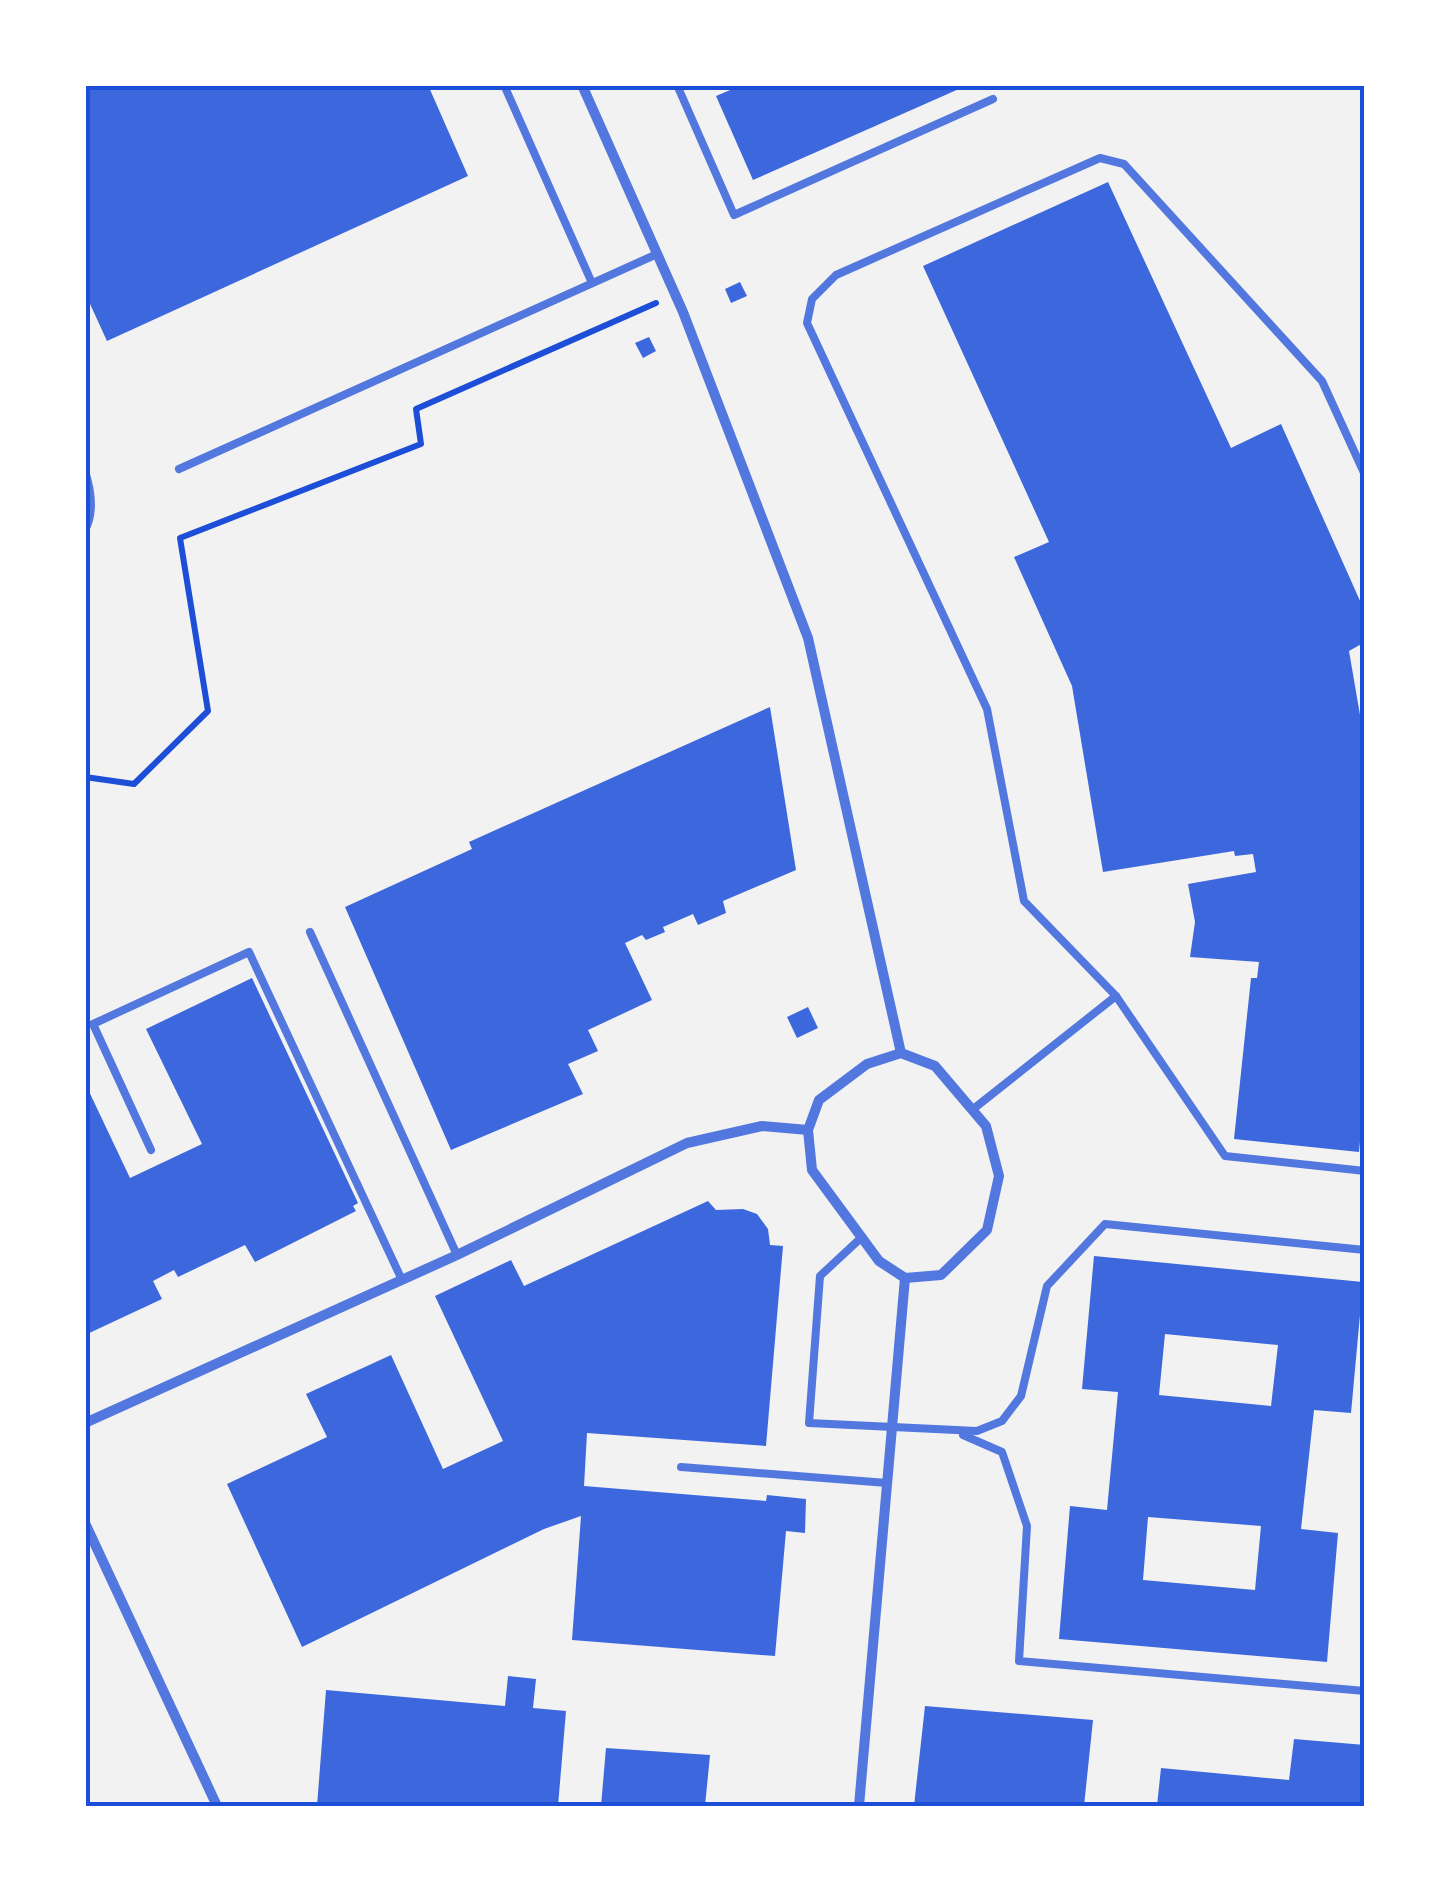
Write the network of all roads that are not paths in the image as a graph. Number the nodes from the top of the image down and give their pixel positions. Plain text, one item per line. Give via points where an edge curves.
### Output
1 (504, 85) edge
2 (582, 85) edge
3 (677, 85) edge
4 (993, 99) dead end
5 (657, 254) junction
6 (592, 283) junction
7 (178, 469) dead end
8 (85, 471) edge
9 (1365, 475) edge
10 (85, 530) edge
11 (310, 932) dead end
12 (1116, 996) junction
13 (902, 1053) junction
14 (972, 1110) junction
15 (808, 1130) junction
16 (151, 1150) dead end
17 (1365, 1172) edge
18 (862, 1237) junction
19 (1365, 1250) edge
20 (457, 1255) junction
21 (905, 1278) junction
22 (402, 1280) junction
23 (85, 1423) edge
24 (892, 1429) junction
25 (949, 1431) junction
26 (681, 1467) dead end
27 (887, 1483) junction
28 (85, 1523) edge
29 (1365, 1691) edge
30 (217, 1806) edge
31 (858, 1806) edge

1 - 6 lane
2 - 5 street
3 - 4 lane via 734,215
5 - 6 lane
5 - 13 street via 808,638
6 - 7 lane
8 - 10 lane via 92,492
9 - 12 lane via 1322,381 1124,164 1100,158 836,275 812,299 807,323 987,708 1024,902
11 - 20 lane
12 - 14 lane
12 - 17 lane via 1226,1156
13 - 14 street via 935,1066
13 - 15 street via 867,1064 818,1100
14 - 21 street via 986,1126 999,1176 987,1230 941,1275
15 - 18 street via 812,1170
15 - 20 street via 762,1126 687,1143
16 - 22 lane via 93,1024 249,952
18 - 21 street
18 - 24 lane via 820,1276 809,1424
19 - 25 lane via 1106,1224 1048,1286 1022,1396 1002,1421 977,1431
20 - 22 street
21 - 24 street
22 - 23 street
24 - 25 lane
24 - 27 street
25 - 29 lane via 1002,1452 1027,1526 1019,1661
26 - 27 lane
27 - 31 street
28 - 30 street

